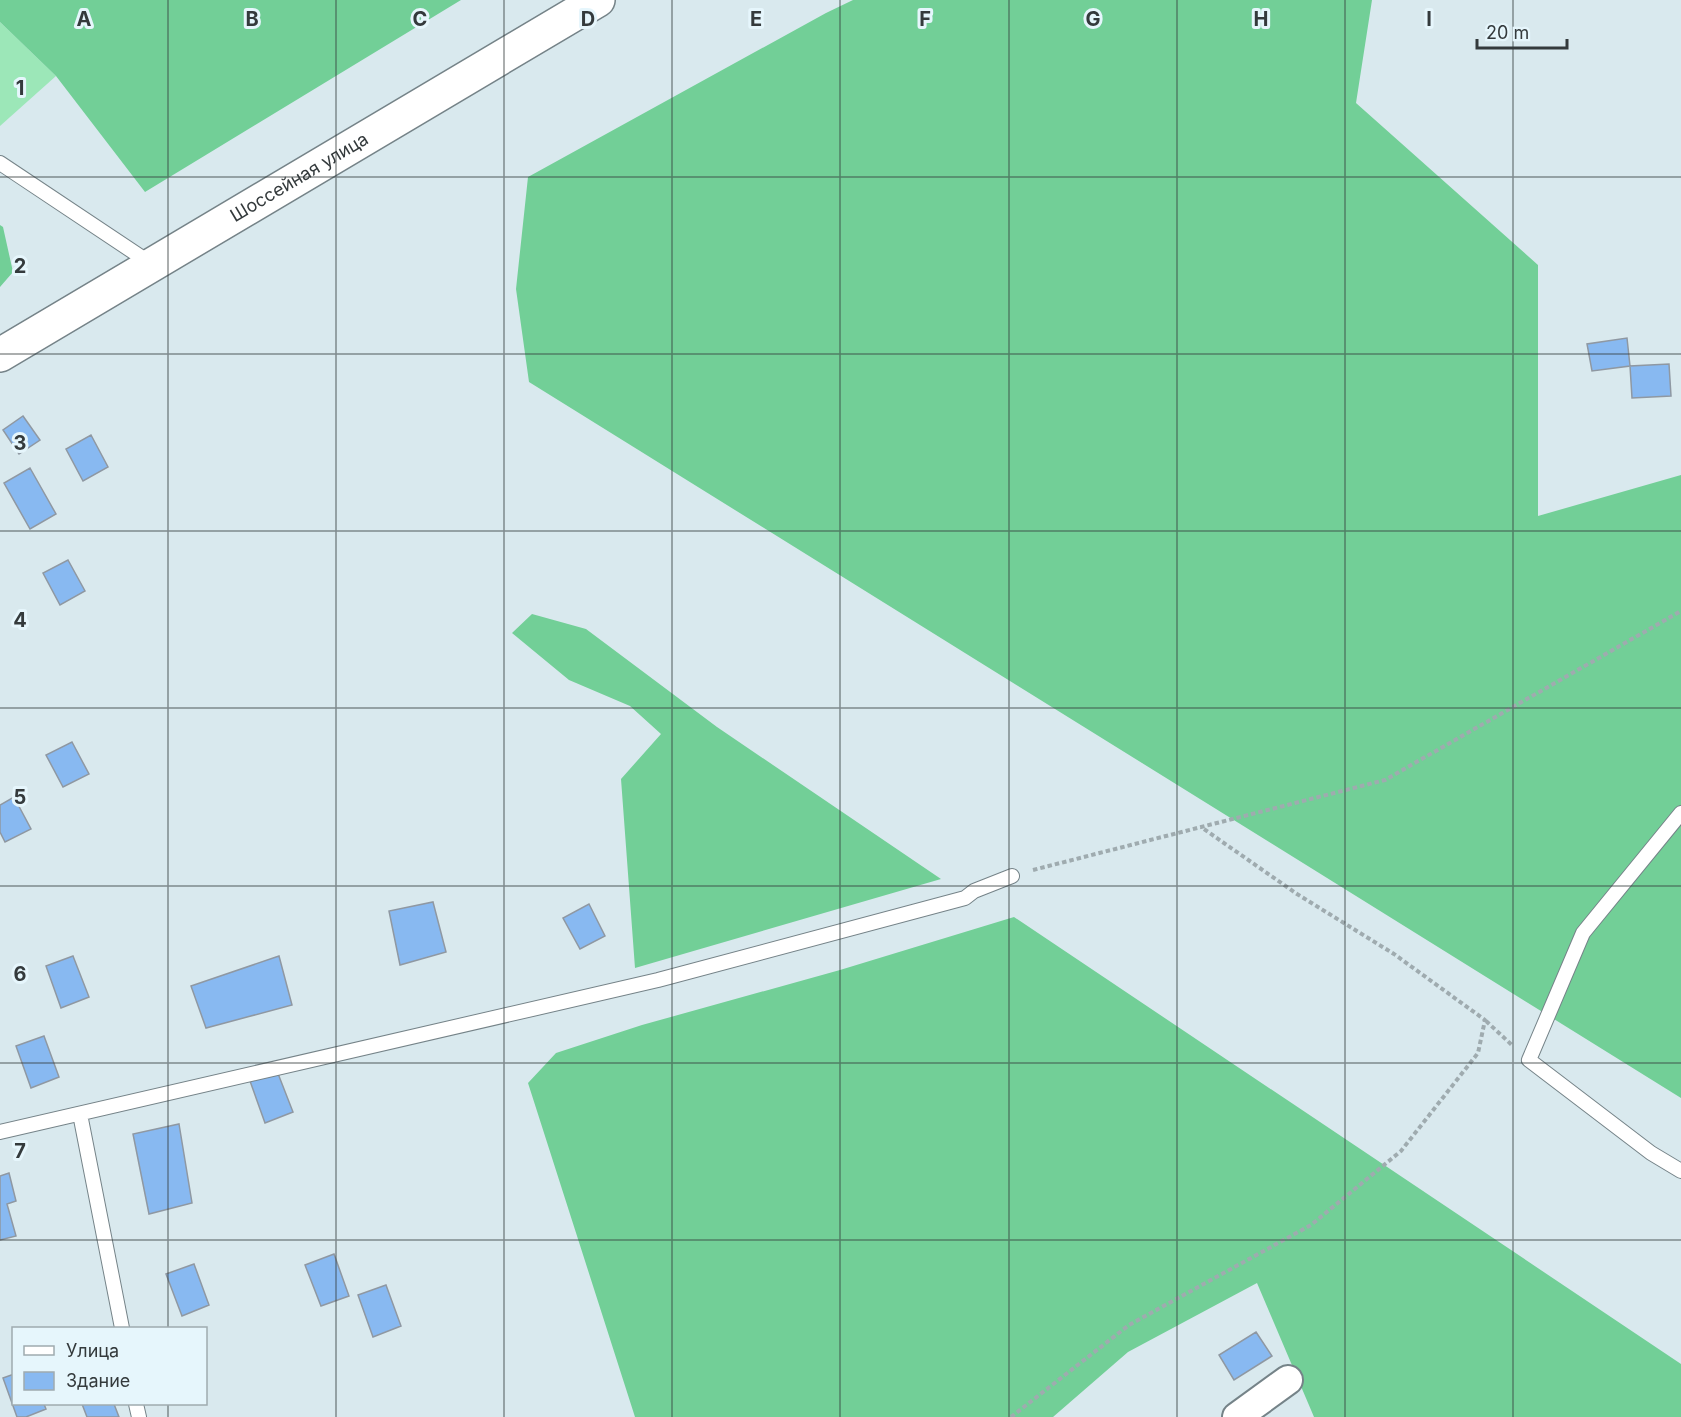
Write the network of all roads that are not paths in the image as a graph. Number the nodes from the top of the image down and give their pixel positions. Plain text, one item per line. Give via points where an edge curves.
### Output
1 (598, 0) edge
2 (0, 163) edge
3 (152, 265) junction
4 (0, 355) edge
5 (1681, 813) edge
6 (1012, 876) road end
7 (80, 1114) junction
8 (0, 1132) edge
9 (1681, 1171) edge
10 (122, 1327) edge
11 (1288, 1380) dead end
12 (1237, 1417) edge

1 - 3 street, Шоссейная улица
2 - 3 lane
3 - 4 street, Шоссейная улица
5 - 9 lane via 1583,933 1529,1060 1651,1153
6 - 7 lane via 965,898 658,980
7 - 8 lane
7 - 10 lane
11 - 12 street

